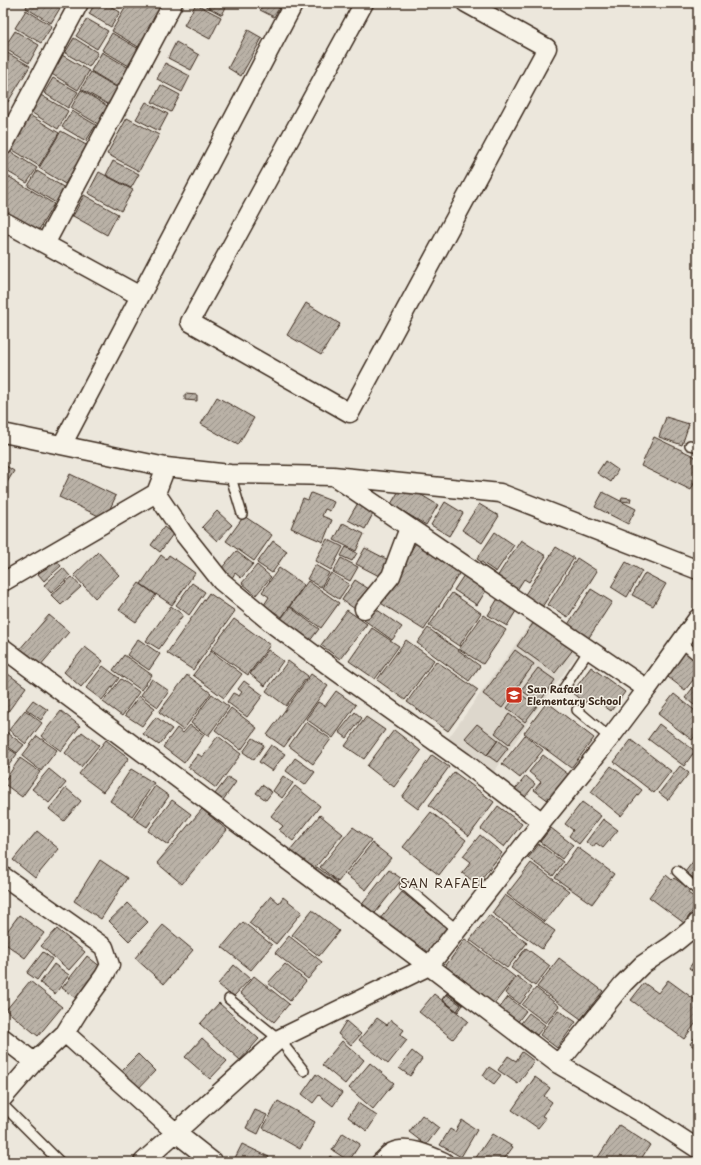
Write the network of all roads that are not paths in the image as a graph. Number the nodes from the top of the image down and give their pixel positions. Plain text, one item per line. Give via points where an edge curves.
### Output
1 (79, 3) edge
2 (173, 3) edge
3 (294, 3) edge
4 (364, 3) edge
5 (466, 3) edge
6 (3, 146) edge
7 (3, 221) edge
8 (45, 244) junction
9 (140, 296) junction
10 (3, 433) edge
11 (62, 445) junction
12 (166, 467) junction
13 (230, 474) junction
14 (333, 476) junction
15 (156, 493) junction
16 (242, 514) dead end
17 (409, 528) junction
18 (698, 570) edge
19 (3, 582) edge
20 (364, 609) dead end
21 (698, 618) edge
22 (681, 642) junction
23 (3, 648) edge
24 (589, 650) junction
25 (695, 654) dead end
26 (564, 688) dead end
27 (647, 689) junction
28 (577, 710) dead end
29 (610, 738) junction
30 (542, 822) junction
31 (677, 871) dead end
32 (3, 876) edge
33 (405, 886) dead end
34 (698, 891) edge
35 (698, 922) edge
36 (457, 930) junction
37 (429, 966) junction
38 (228, 999) dead end
39 (65, 1033) junction
40 (3, 1038) edge
41 (279, 1039) junction
42 (34, 1062) junction
43 (558, 1064) junction
44 (304, 1071) dead end
45 (3, 1098) edge
46 (3, 1106) edge
47 (175, 1132) junction
48 (698, 1149) edge
49 (60, 1162) edge
50 (143, 1162) edge
51 (213, 1162) edge
52 (381, 1162) edge
53 (444, 1162) edge

1 - 6 street
2 - 8 street
3 - 9 street
4 - 5 street via 190,322 350,413 547,48
7 - 8 street
8 - 9 street
9 - 11 street
10 - 11 street
11 - 12 street
12 - 13 street
12 - 15 street
13 - 14 street
13 - 16 lane
14 - 17 street
14 - 18 street via 500,493
15 - 19 street
15 - 30 street via 183,533 221,581 274,625 464,762
17 - 20 street via 391,576
17 - 24 street
21 - 22 street
22 - 25 lane
22 - 27 street
23 - 37 street
24 - 26 lane
24 - 27 street
27 - 29 street
28 - 29 lane
29 - 30 street
30 - 36 street
31 - 34 lane
32 - 39 street via 104,947 110,965
33 - 36 lane
35 - 43 street via 672,945 642,965 623,984
36 - 37 street
37 - 41 street
37 - 43 street
38 - 41 lane
39 - 42 street
39 - 47 street
40 - 42 street
41 - 44 lane
41 - 47 street
42 - 45 street
43 - 48 street
46 - 49 lane
47 - 50 street
47 - 51 street
52 - 53 street via 393,1152 405,1150 424,1153

